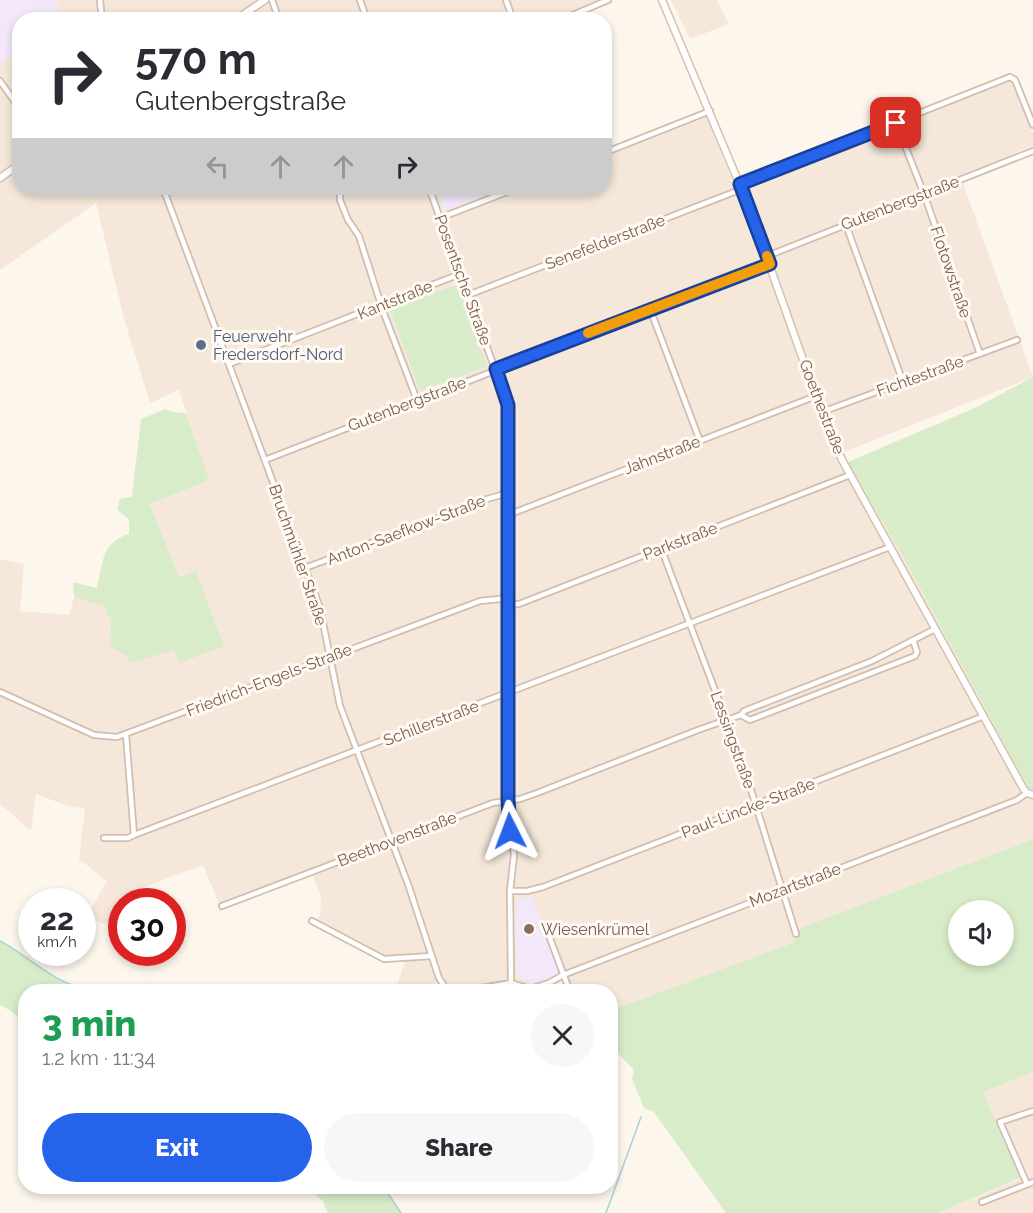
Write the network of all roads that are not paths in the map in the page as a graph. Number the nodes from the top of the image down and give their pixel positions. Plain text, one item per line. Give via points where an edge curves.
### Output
1 (265, 0) edge
2 (608, 0) edge
3 (662, 0) edge
4 (247, 12) edge
5 (580, 12) edge
6 (0, 81) edge
7 (12, 98) edge
8 (710, 111) junction
9 (896, 123) junction
10 (1033, 125) edge
11 (612, 150) edge
12 (1033, 151) edge
13 (741, 187) junction
14 (924, 194) junction
15 (167, 195) edge
16 (340, 195) edge
17 (432, 195) edge
18 (499, 195) edge
19 (440, 218) junction
20 (846, 225) junction
21 (767, 256) junction
22 (770, 264) junction
23 (460, 274) junction
24 (468, 295) junction
25 (381, 306) junction
26 (650, 309) junction
27 (1017, 340) dead end
28 (980, 354) junction
29 (229, 364) junction
30 (496, 369) junction
31 (903, 382) junction
32 (816, 396) junction
33 (417, 400) junction
34 (822, 412) junction
35 (700, 441) junction
36 (265, 460) junction
37 (850, 475) junction
38 (508, 493) junction
39 (508, 513) junction
40 (890, 547) junction
41 (661, 548) junction
42 (305, 568) junction
43 (508, 598) junction
44 (508, 605) junction
45 (691, 624) junction
46 (935, 629) junction
47 (913, 640) junction
48 (329, 658) junction
49 (0, 692) edge
50 (508, 692) junction
51 (741, 715) junction
52 (984, 716) junction
53 (727, 720) junction
54 (126, 735) junction
55 (357, 752) junction
56 (1030, 794) edge
57 (508, 800) junction
58 (756, 805) junction
59 (134, 835) junction
60 (104, 838) dead end
61 (391, 842) junction
62 (782, 890) junction
63 (510, 891) junction
64 (222, 906) dead end
65 (312, 921) dead end
66 (544, 925) dead end
67 (796, 934) dead end
68 (432, 956) junction
69 (563, 975) junction
70 (511, 983) junction
71 (442, 984) edge
72 (505, 984) edge
73 (514, 984) edge
74 (546, 984) edge
75 (567, 984) edge
76 (1033, 1111) edge
77 (1033, 1182) edge
78 (1027, 1184) junction
79 (982, 1202) dead end

1 - 4 street
2 - 5 street
3 - 8 street, Goethestraße
6 - 7 street
8 - 11 street
8 - 13 street, Goethestraße
9 - 10 street, Senefelderstraße via 1013,78
9 - 13 street, Senefelderstraße
9 - 14 street, Flotowstraße
12 - 14 street, Gutenbergstraße
13 - 21 street, Goethestraße
13 - 24 street, Senefelderstraße
14 - 20 street, Gutenbergstraße
14 - 28 street, Flotowstraße
15 - 29 street, Bruchmühler Straße
16 - 25 street via 350,224 359,236
17 - 19 street, Posentsche Straße
18 - 19 street
19 - 23 street, Posentsche Straße
20 - 21 street, Gutenbergstraße
20 - 31 street
21 - 22 street, Goethestraße
22 - 26 street, Gutenbergstraße
22 - 32 street, Goethestraße
23 - 24 street, Posentsche Straße
23 - 25 street, Kantstraße
24 - 30 street, Posentsche Straße
25 - 29 street, Kantstraße
25 - 33 street
26 - 30 street, Gutenbergstraße
26 - 35 street
27 - 28 street, Fichtestraße
28 - 31 street, Fichtestraße
29 - 36 street, Bruchmühler Straße
30 - 33 street, Gutenbergstraße
30 - 38 street, Posentsche Straße via 508,405
31 - 34 street, Fichtestraße
32 - 34 street, Goethestraße
32 - 35 street, Jahnstraße
33 - 36 street, Gutenbergstraße
34 - 37 street, Goethestraße
35 - 39 street, Jahnstraße
36 - 42 street, Bruchmühler Straße
37 - 40 street, Goethestraße
37 - 41 street, Parkstraße
38 - 39 street, Posentsche Straße
38 - 42 street, Anton-Saefkow-Straße
39 - 43 street, Posentsche Straße
40 - 45 street, Schillerstraße
40 - 46 street, Goethestraße
41 - 44 street, Parkstraße
41 - 45 street, Lessingstraße
42 - 48 street, Bruchmühler Straße via 320,608
43 - 44 street, Posentsche Straße
43 - 48 street, Friedrich-Engels-Straße via 480,601
44 - 50 street, Posentsche Straße
45 - 50 street, Schillerstraße
45 - 53 street, Lessingstraße
46 - 47 street, Beethovenstraße
46 - 52 street, Goethestraße
47 - 51 street, Beethovenstraße
47 - 51 street, Beethovenstraße via 915,656 750,720
48 - 54 street, Friedrich-Engels-Straße
48 - 55 street, Bruchmühler Straße via 340,706
49 - 54 street via 94,735
50 - 55 street, Schillerstraße
50 - 57 street, Posentsche Straße
51 - 53 street, Beethovenstraße
52 - 56 street, Goethestraße
52 - 58 street, Paul-Lincke-Straße
53 - 57 street, Beethovenstraße via 537,793
53 - 58 street, Lessingstraße
54 - 59 street
55 - 59 street, Schillerstraße
55 - 61 street, Bruchmühler Straße
56 - 62 street, Mozartstraße
57 - 61 street, Beethovenstraße
57 - 63 street, Posentsche Straße via 514,855
58 - 62 street, Lessingstraße
58 - 63 street, Paul-Lincke-Straße via 543,887
59 - 60 street, Schillerstraße
61 - 64 street, Beethovenstraße
61 - 68 street, Bruchmühler Straße
62 - 67 street, Lessingstraße
62 - 69 street, Mozartstraße
63 - 70 street, Posentsche Straße
65 - 68 street via 384,958
66 - 69 street
68 - 71 street, Bruchmühler Straße
69 - 74 street
69 - 75 street
70 - 72 street
70 - 73 street
76 - 78 street via 1000,1122
77 - 78 street
78 - 79 street

